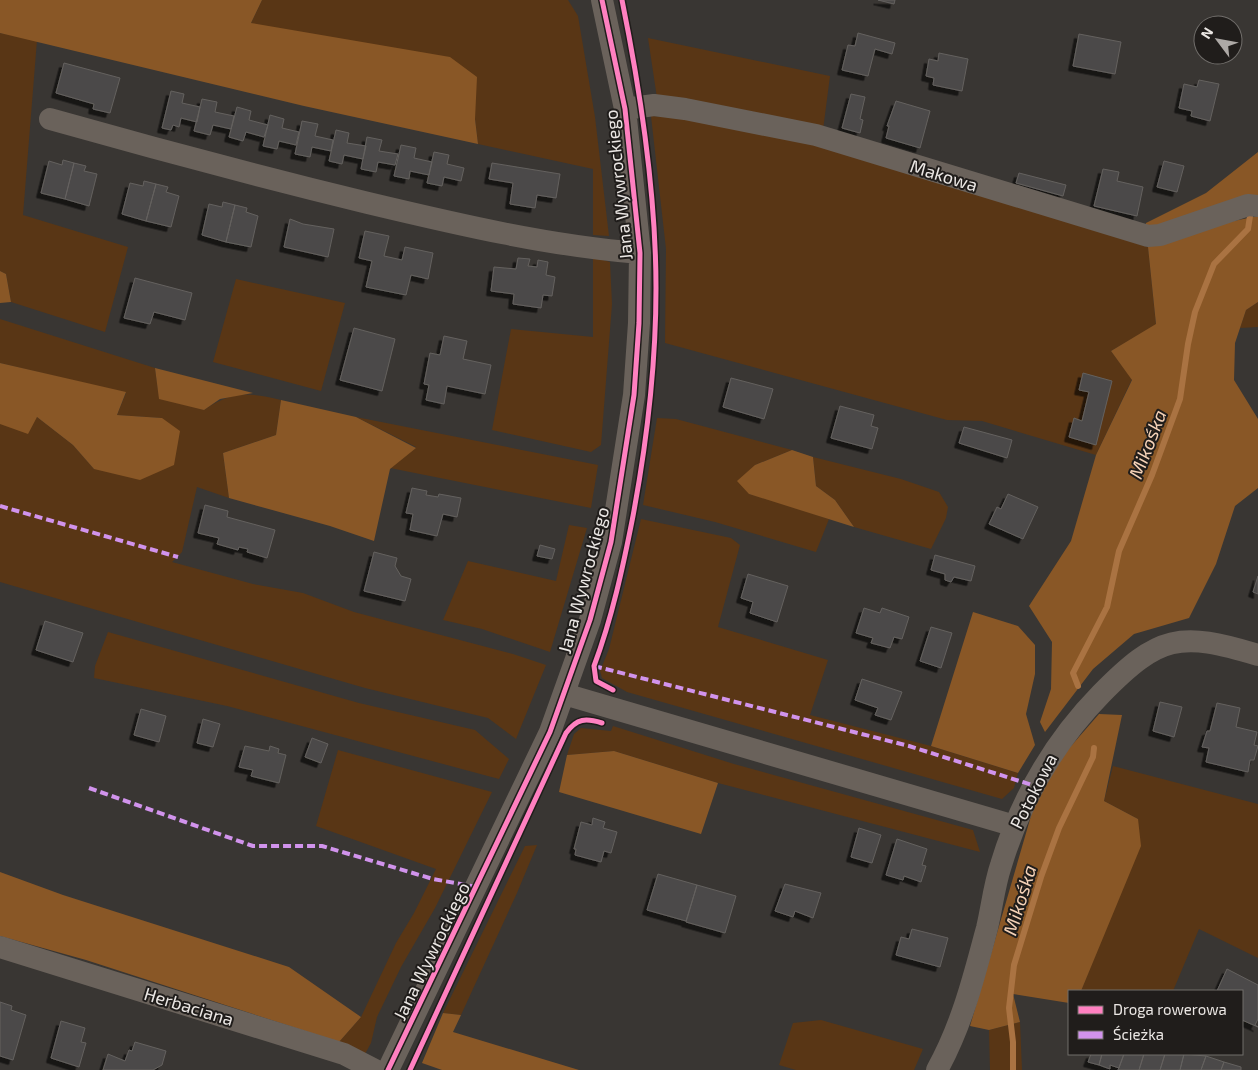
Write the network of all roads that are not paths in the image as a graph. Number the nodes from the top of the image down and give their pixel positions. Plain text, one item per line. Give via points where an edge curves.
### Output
1 (602, 0) edge
2 (625, 109) junction
3 (50, 119) dead end
4 (1258, 206) edge
5 (640, 254) junction
6 (1258, 655) edge
7 (564, 694) junction
8 (1015, 826) junction
9 (0, 947) edge
10 (375, 1070) edge
11 (388, 1070) edge
12 (938, 1070) edge

1 - 2 street, Jana Wywrockiego
2 - 4 street, Makowa via 654,105 686,109 816,135 1148,236 1160,235 1248,205
2 - 5 street, Jana Wywrockiego
3 - 5 street via 225,168 409,213
5 - 7 street, Jana Wywrockiego via 640,323 634,395 612,542 590,620
6 - 8 street, Potokowa via 1196,640 1167,644 1142,656 1113,682 1063,737 1032,785
7 - 8 street
7 - 11 street, Jana Wywrockiego via 550,732
8 - 12 street, Potokowa via 1000,866 974,981 963,1015
9 - 10 street, Herbaciana via 344,1054

